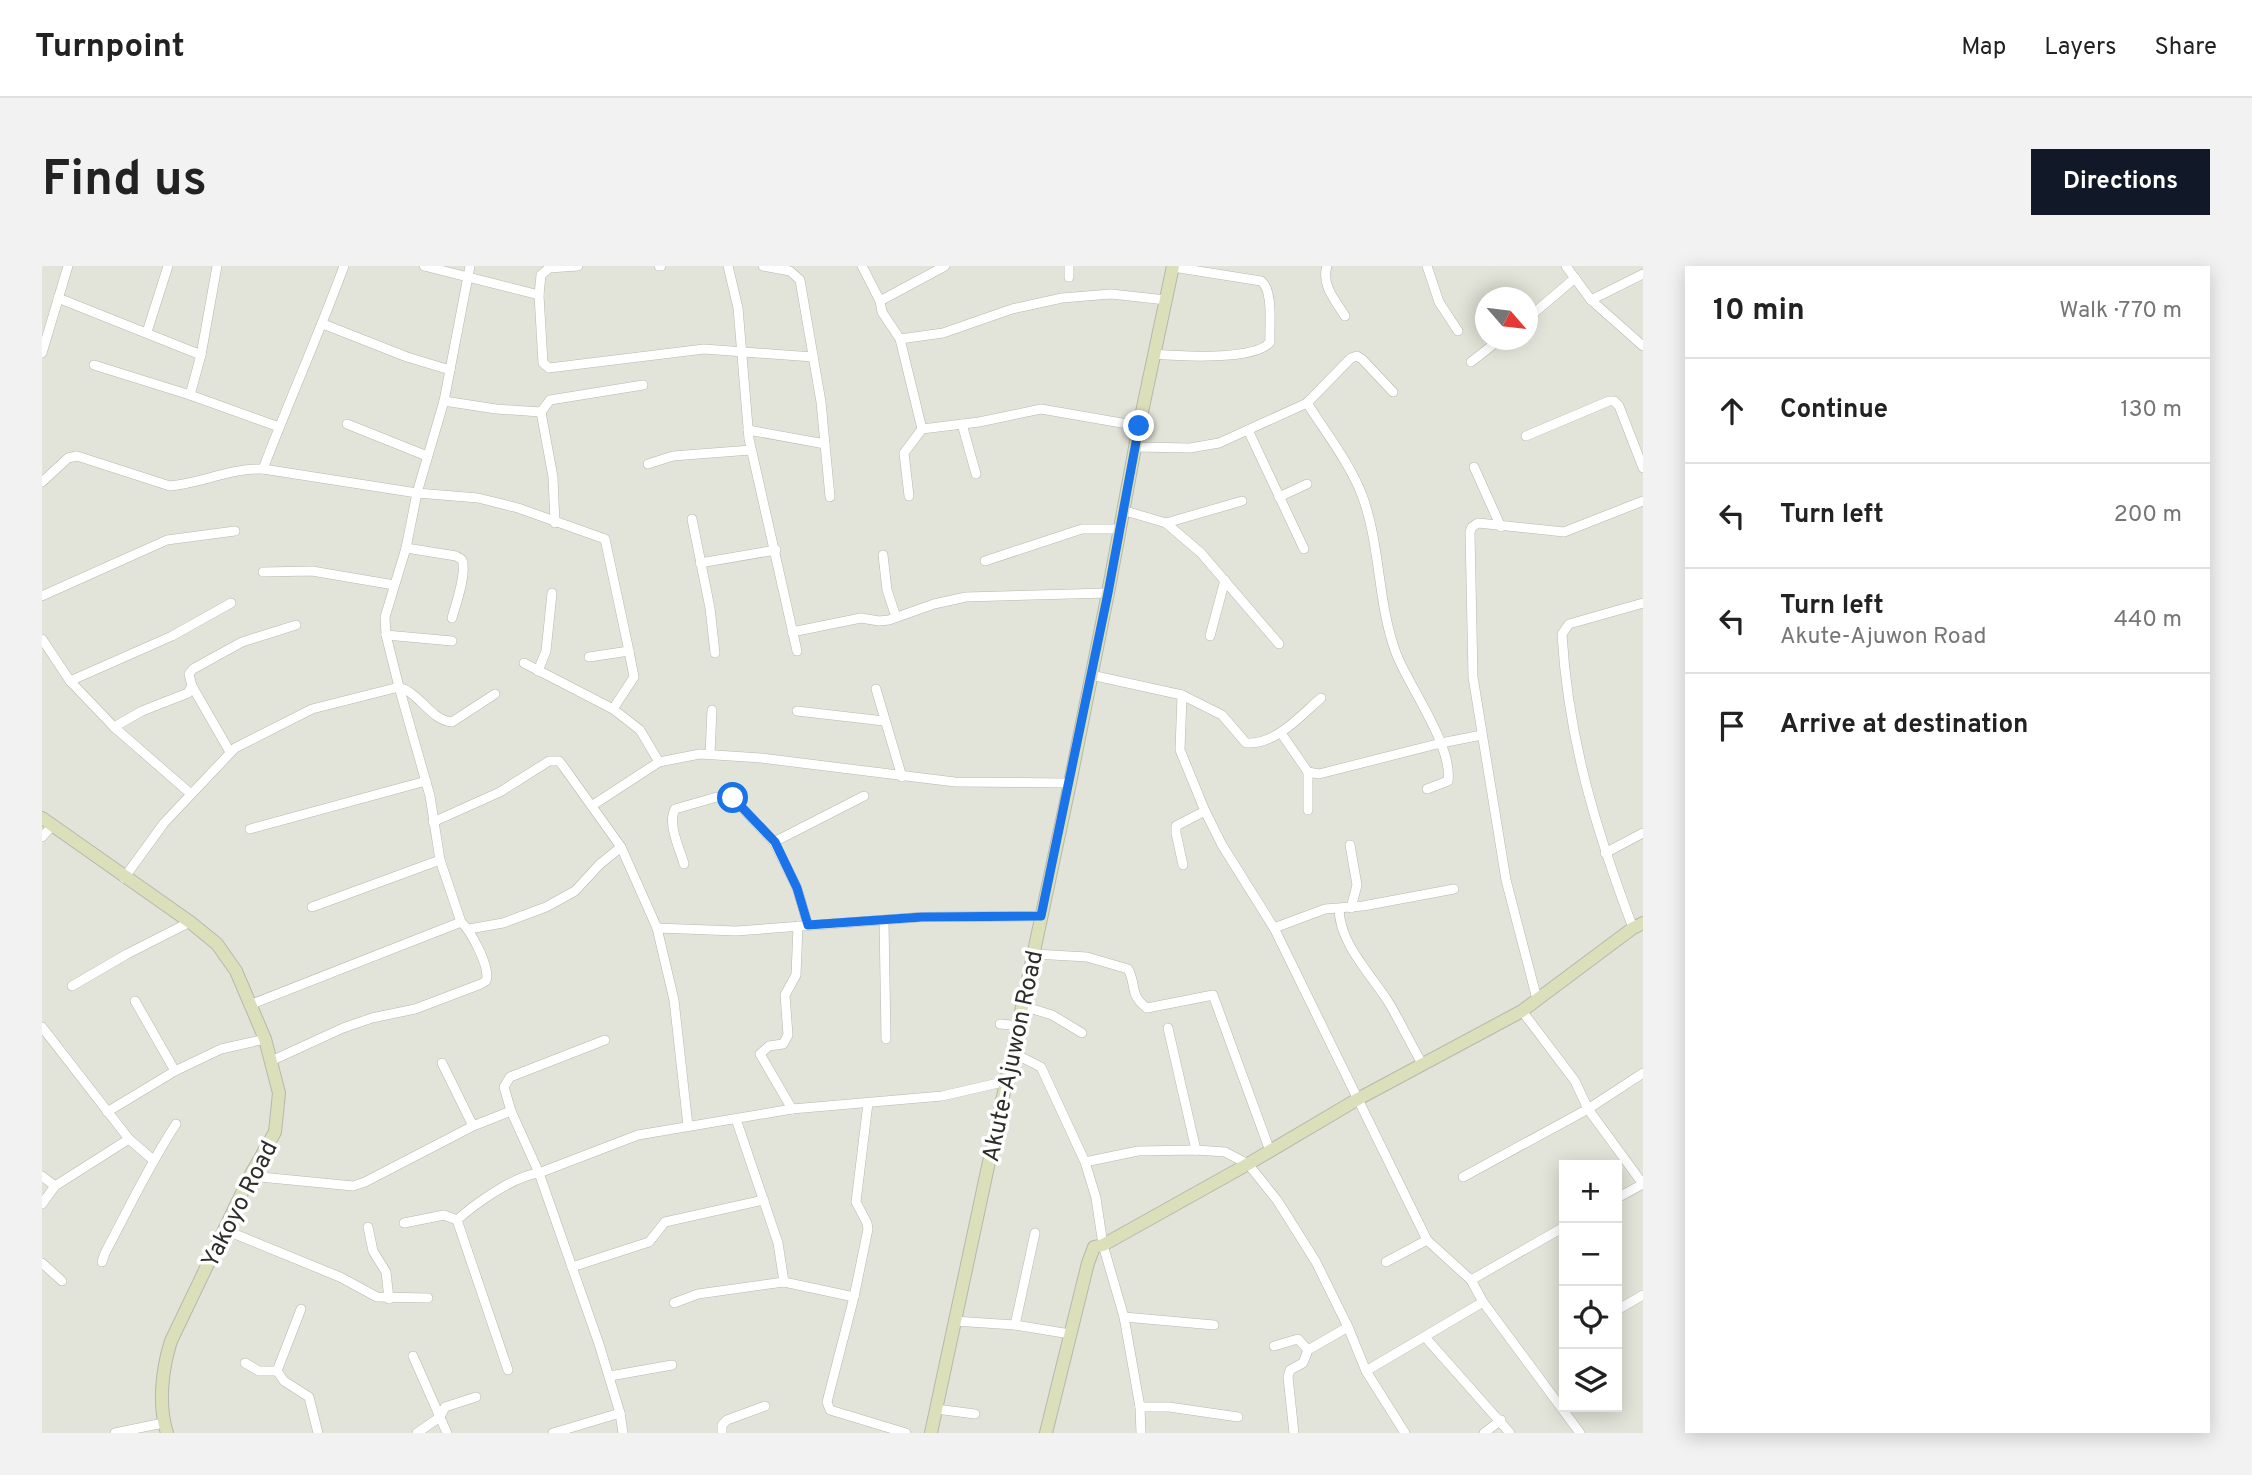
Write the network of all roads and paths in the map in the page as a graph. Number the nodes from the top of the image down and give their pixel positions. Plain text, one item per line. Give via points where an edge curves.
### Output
1 (68, 266) edge
2 (168, 266) edge
3 (217, 266) edge
4 (344, 266) edge
5 (424, 266) edge
6 (470, 266) edge
7 (578, 266) edge
8 (727, 266) edge
9 (763, 266) edge
10 (862, 266) edge
11 (945, 266) edge
12 (1069, 266) edge
13 (1173, 266) edge
14 (1326, 266) edge
15 (1427, 266) edge
16 (1566, 266) edge
17 (1643, 274) edge
18 (1069, 277) dead end
19 (1575, 278) junction
20 (469, 279) junction
21 (539, 295) junction
22 (58, 298) junction
23 (1166, 300) junction
24 (1591, 300) junction
25 (880, 301) junction
26 (1538, 309) edge
27 (1345, 316) dead end
28 (323, 324) junction
29 (1458, 331) dead end
30 (147, 332) junction
31 (900, 339) junction
32 (1643, 346) edge
33 (741, 350) junction
34 (1486, 350) edge
35 (42, 354) edge
36 (1154, 354) junction
37 (201, 355) junction
38 (813, 357) junction
39 (1471, 362) dead end
40 (94, 365) dead end
41 (450, 370) junction
42 (643, 385) dead end
43 (1392, 392) dead end
44 (190, 395) junction
45 (444, 401) junction
46 (1307, 403) junction
47 (541, 412) junction
48 (347, 424) dead end
49 (962, 424) junction
50 (1139, 426) junction
51 (279, 427) junction
52 (922, 429) junction
53 (748, 430) junction
54 (1248, 430) junction
55 (1526, 436) dead end
56 (824, 444) junction
57 (1135, 447) junction
58 (751, 450) junction
59 (427, 456) junction
60 (1641, 458) edge
61 (648, 464) dead end
62 (1474, 467) dead end
63 (1643, 468) edge
64 (263, 469) junction
65 (976, 474) dead end
66 (42, 482) edge
67 (1307, 484) dead end
68 (417, 493) junction
69 (909, 496) dead end
70 (830, 497) dead end
71 (1279, 497) junction
72 (1643, 500) edge
73 (1242, 501) dead end
74 (1122, 510) junction
75 (691, 519) dead end
76 (555, 523) junction
77 (1166, 523) junction
78 (1501, 527) junction
79 (1119, 529) junction
80 (235, 531) dead end
81 (406, 548) junction
82 (776, 550) junction
83 (1304, 550) dead end
84 (883, 555) dead end
85 (985, 561) dead end
86 (700, 563) junction
87 (263, 572) dead end
88 (1225, 580) junction
89 (394, 585) junction
90 (552, 593) dead end
91 (1108, 593) junction
92 (42, 596) edge
93 (231, 603) dead end
94 (1642, 605) edge
95 (452, 618) dead end
96 (896, 618) junction
97 (296, 625) dead end
98 (792, 632) junction
99 (386, 635) junction
100 (1210, 636) dead end
101 (42, 639) edge
102 (452, 641) dead end
103 (1279, 644) dead end
104 (629, 651) junction
105 (797, 652) dead end
106 (715, 653) dead end
107 (589, 657) dead end
108 (524, 663) dead end
109 (538, 671) junction
110 (1091, 675) junction
111 (70, 681) junction
112 (192, 686) junction
113 (399, 687) junction
114 (876, 689) dead end
115 (495, 694) dead end
116 (1182, 695) junction
117 (1321, 698) dead end
118 (613, 709) junction
119 (712, 709) dead end
120 (797, 711) dead end
121 (884, 721) junction
122 (114, 727) junction
123 (1281, 733) junction
124 (1482, 735) junction
125 (1441, 743) junction
126 (230, 752) junction
127 (710, 754) junction
128 (659, 762) junction
129 (1308, 772) junction
130 (902, 776) junction
131 (426, 781) junction
132 (1070, 783) junction
133 (1427, 789) dead end
134 (191, 793) junction
135 (864, 796) dead end
136 (593, 805) junction
137 (1308, 810) dead end
138 (1205, 811) junction
139 (47, 822) edge
140 (433, 822) junction
141 (250, 829) dead end
142 (1643, 833) edge
143 (42, 837) edge
144 (775, 842) junction
145 (1350, 845) dead end
146 (621, 847) junction
147 (1605, 853) junction
148 (440, 860) junction
149 (684, 864) dead end
150 (1183, 865) dead end
151 (124, 877) junction
152 (1454, 889) dead end
153 (312, 907) dead end
154 (1351, 908) junction
155 (1339, 909) junction
156 (1041, 916) junction
157 (884, 920) junction
158 (190, 922) junction
159 (461, 922) junction
160 (803, 925) junction
161 (1638, 925) edge
162 (657, 928) junction
163 (1275, 928) junction
164 (469, 929) junction
165 (1034, 954) junction
166 (72, 986) dead end
167 (1537, 999) junction
168 (135, 1001) dead end
169 (252, 1004) junction
170 (1023, 1006) junction
171 (1522, 1011) junction
172 (1000, 1024) dead end
173 (1020, 1026) junction
174 (42, 1027) edge
175 (1168, 1028) dead end
176 (1082, 1033) dead end
177 (265, 1039) junction
178 (886, 1039) dead end
179 (605, 1040) dead end
180 (1013, 1053) junction
181 (271, 1062) junction
182 (442, 1063) dead end
183 (1423, 1065) junction
184 (175, 1070) junction
185 (1643, 1073) edge
186 (1007, 1081) junction
187 (1358, 1100) junction
188 (868, 1103) junction
189 (792, 1109) junction
190 (1588, 1109) junction
191 (511, 1111) junction
192 (107, 1112) junction
193 (737, 1119) junction
194 (176, 1124) dead end
195 (472, 1126) junction
196 (688, 1126) junction
197 (129, 1139) junction
198 (1196, 1150) junction
199 (1270, 1152) junction
200 (152, 1159) junction
201 (1085, 1162) junction
202 (1248, 1164) junction
203 (539, 1173) junction
204 (42, 1175) edge
205 (250, 1176) junction
206 (1463, 1177) dead end
207 (1642, 1182) edge
208 (55, 1186) junction
209 (1622, 1195) edge
210 (764, 1200) junction
211 (42, 1204) edge
212 (457, 1220) junction
213 (404, 1223) dead end
214 (368, 1227) dead end
215 (225, 1230) junction
216 (1559, 1230) edge
217 (1035, 1233) dead end
218 (1427, 1240) junction
219 (1103, 1245) junction
220 (102, 1262) dead end
221 (1386, 1262) dead end
222 (42, 1263) edge
223 (572, 1267) junction
224 (62, 1280) dead end
225 (1471, 1280) junction
226 (784, 1282) junction
227 (1643, 1295) edge
228 (854, 1297) junction
229 (428, 1298) dead end
230 (389, 1299) junction
231 (1483, 1302) junction
232 (674, 1303) dead end
233 (1622, 1307) edge
234 (301, 1309) dead end
235 (1124, 1317) junction
236 (954, 1321) junction
237 (1015, 1325) junction
238 (1214, 1325) dead end
239 (1348, 1327) junction
240 (1070, 1334) junction
241 (1425, 1337) junction
242 (1274, 1346) dead end
243 (1308, 1350) junction
244 (413, 1356) dead end
245 (245, 1363) dead end
246 (672, 1365) dead end
247 (508, 1370) dead end
248 (277, 1371) junction
249 (1366, 1371) junction
250 (610, 1376) junction
251 (476, 1397) dead end
252 (765, 1406) dead end
253 (1140, 1408) junction
254 (936, 1409) junction
255 (620, 1413) junction
256 (975, 1414) dead end
257 (440, 1417) junction
258 (1238, 1417) dead end
259 (1501, 1420) junction
260 (165, 1428) edge
261 (116, 1433) edge
262 (318, 1433) edge
263 (417, 1433) edge
264 (447, 1433) edge
265 (553, 1433) edge
266 (623, 1433) edge
267 (722, 1433) edge
268 (906, 1433) edge
269 (931, 1433) edge
270 (1046, 1433) edge
271 (1141, 1433) edge
272 (1294, 1433) edge
273 (1405, 1433) edge
274 (1484, 1433) edge
275 (1510, 1433) edge
276 (1580, 1433) edge

1 - 22 street
2 - 30 street
3 - 37 street
4 - 28 street
5 - 20 street
6 - 20 street
7 - 21 street via 543,271
8 - 33 street via 736,296
9 - 38 street via 790,271 800,280
10 - 25 street
11 - 25 street
12 - 18 street
13 - 23 main road, Akute-Ajuwon Road
13 - 36 street via 1261,281 1269,295 1270,342 1251,352 1189,357
14 - 27 street via 1326,285
15 - 29 street via 1439,302
16 - 19 street
17 - 24 street
19 - 24 street
19 - 26 street
20 - 21 street
20 - 41 street
21 - 33 street via 543,363 549,368 704,349
22 - 30 street
22 - 35 street
23 - 31 street via 1111,293 1062,298 1012,309 943,333
23 - 36 main road, Akute-Ajuwon Road
24 - 32 street
25 - 31 street via 881,312
28 - 41 street
28 - 51 street
30 - 37 street
31 - 52 street
33 - 38 street
33 - 53 street
34 - 39 street
36 - 50 main road, Akute-Ajuwon Road
37 - 44 street
38 - 56 street
40 - 44 street
41 - 45 street
42 - 47 street via 550,400
43 - 46 street via 1357,356
44 - 51 street
45 - 47 street
45 - 59 street
46 - 54 street
46 - 125 street via 1362,496 1392,641
47 - 76 street via 553,477
48 - 59 street
49 - 50 street via 1041,409
49 - 52 street
49 - 65 street
50 - 57 main road, Akute-Ajuwon Road
51 - 64 street
52 - 69 street via 904,453
53 - 56 street
53 - 58 street
54 - 57 street via 1200,447
54 - 71 street
55 - 60 street via 1614,401
56 - 70 street
57 - 74 main road, Akute-Ajuwon Road
58 - 61 street via 673,456
58 - 82 street
59 - 68 street
60 - 63 street
62 - 78 street
64 - 66 street via 248,468 170,486 77,456 68,458
64 - 68 street
67 - 71 street
68 - 76 street via 478,498
68 - 81 street
71 - 83 street
72 - 78 street via 1564,532
73 - 77 street
74 - 77 street
74 - 79 main road, Akute-Ajuwon Road
75 - 86 street
76 - 104 street via 605,539
77 - 88 street
78 - 124 street via 1478,523 1470,532 1473,677
79 - 85 street via 1082,529
79 - 91 main road, Akute-Ajuwon Road
80 - 92 street via 160,542
81 - 89 street
81 - 95 street via 461,559 462,576
82 - 86 street
82 - 98 street
84 - 96 street
86 - 106 street
87 - 89 street via 312,571
88 - 100 street
88 - 103 street
89 - 99 street via 385,617
90 - 109 street via 546,651
91 - 96 street via 966,597
91 - 110 main road, Akute-Ajuwon Road
93 - 111 street via 172,636
94 - 147 street via 1569,624 1562,634 1564,681 1575,739
96 - 98 street via 861,618
97 - 112 street via 242,642 193,669 189,674
98 - 105 street
99 - 102 street
99 - 113 street
101 - 111 street
104 - 107 street
104 - 118 street via 634,677
108 - 109 street
109 - 118 street
110 - 116 street
110 - 132 main road, Akute-Ajuwon Road
111 - 122 street
112 - 122 street
112 - 126 street
113 - 115 street via 410,690 448,722
113 - 126 street via 312,709
113 - 131 street
114 - 121 street
116 - 123 street via 1222,715 1246,743
116 - 138 street via 1180,750
117 - 123 street
118 - 128 street via 640,730
119 - 127 street
120 - 121 street
121 - 130 street
122 - 134 street
123 - 129 street
124 - 125 street
124 - 167 street via 1506,880
125 - 129 street via 1319,774
125 - 133 street via 1448,781
126 - 134 street
127 - 128 street
127 - 130 street
128 - 136 street
129 - 137 street
130 - 132 street via 955,782
131 - 140 street
131 - 141 street
132 - 156 main road, Akute-Ajuwon Road
134 - 151 street
135 - 144 street
136 - 140 street via 554,760 500,792
136 - 146 street
138 - 150 street via 1176,826
138 - 163 street
139 - 143 street
139 - 151 main road, Yakoyo Road
140 - 148 street
142 - 147 street
144 - 149 street via 733,798 692,803 671,815
144 - 160 street via 797,888
145 - 154 street via 1357,885
146 - 162 street
146 - 164 street via 575,891 503,923
147 - 161 street
148 - 153 street
148 - 159 street
151 - 158 main road, Yakoyo Road
152 - 154 street
154 - 155 street
155 - 163 street via 1325,909
155 - 183 street via 1348,941
156 - 157 street
156 - 165 main road, Akute-Ajuwon Road
157 - 160 street
157 - 178 street
158 - 166 street
158 - 169 main road, Yakoyo Road via 227,956
159 - 164 street
159 - 169 street
160 - 162 street via 736,931
160 - 189 street via 796,975 785,995 788,1035 783,1044 769,1046 760,1054
161 - 167 main road
162 - 196 street via 674,1000
163 - 187 street
164 - 181 street via 487,971 486,981 415,1009 343,1028
165 - 170 main road, Akute-Ajuwon Road
165 - 199 street via 1087,957 1128,969 1134,995 1147,1008 1213,995
167 - 171 main road
168 - 184 street
169 - 177 main road, Yakoyo Road
170 - 173 main road, Akute-Ajuwon Road
170 - 176 street via 1052,1015
171 - 183 main road
171 - 190 street via 1575,1080
172 - 173 street
173 - 180 main road, Akute-Ajuwon Road
174 - 192 street
175 - 198 street
177 - 181 main road, Yakoyo Road
177 - 184 street via 222,1049
179 - 191 street via 510,1077 504,1087
180 - 186 main road, Akute-Ajuwon Road
180 - 201 street via 1041,1066
181 - 205 main road, Yakoyo Road via 279,1093 275,1132
182 - 195 street
183 - 187 main road
184 - 192 street
185 - 190 street
186 - 188 street via 942,1096
186 - 236 main road, Akute-Ajuwon Road
187 - 199 main road
187 - 218 street
188 - 189 street
188 - 228 street via 856,1202 868,1229
189 - 193 street
190 - 206 street
190 - 207 street
191 - 195 street
191 - 203 street
192 - 197 street
193 - 196 street
193 - 210 street
194 - 200 street
195 - 205 street via 353,1186
196 - 203 street via 638,1135
197 - 200 street
197 - 208 street
198 - 201 street via 1138,1151
198 - 202 street via 1225,1152
199 - 202 main road
200 - 220 street
201 - 219 street
202 - 219 main road
202 - 239 street via 1316,1262
203 - 212 street via 514,1182
203 - 223 street
204 - 208 street
205 - 215 main road, Yakoyo Road
207 - 209 street
208 - 211 street
210 - 223 street via 665,1223 649,1242
210 - 226 street
212 - 213 street via 444,1216
212 - 247 street
214 - 230 street via 373,1251 388,1280
215 - 230 street
215 - 260 main road, Yakoyo Road via 163,1365
216 - 225 street
217 - 237 street
218 - 221 street
218 - 225 street
219 - 235 street
219 - 240 main road via 1090,1254
222 - 224 street
223 - 250 street
225 - 231 street
226 - 228 street
226 - 232 street via 698,1294
227 - 233 street
228 - 268 street via 827,1402 830,1410
229 - 230 street
231 - 241 street
231 - 276 street
234 - 248 street
235 - 238 street
235 - 253 street
236 - 237 street
236 - 254 main road, Akute-Ajuwon Road
237 - 240 street
239 - 243 street
239 - 249 street
240 - 270 main road
241 - 249 street
241 - 259 street
242 - 243 street via 1298,1339
243 - 272 street via 1303,1363 1289,1373
244 - 257 street
245 - 248 street via 259,1371
246 - 250 street
248 - 262 street via 284,1381 309,1396
249 - 273 street
250 - 255 street
251 - 257 street via 445,1407
252 - 267 street via 727,1420
253 - 258 street via 1169,1407
253 - 271 street
254 - 256 street
254 - 269 main road, Akute-Ajuwon Road
255 - 265 street
255 - 266 street
257 - 263 street
257 - 264 street
259 - 274 street
259 - 275 street
260 - 261 street

